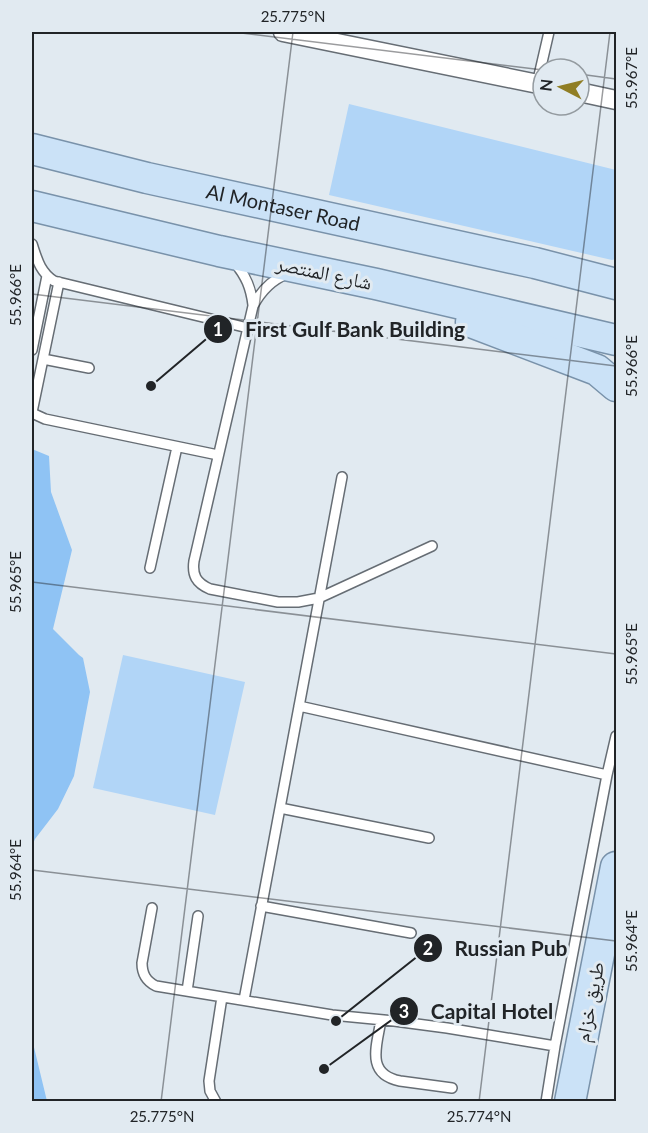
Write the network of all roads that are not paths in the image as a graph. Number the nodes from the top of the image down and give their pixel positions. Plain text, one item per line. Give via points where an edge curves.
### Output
1 (283, 32) edge
2 (549, 32) edge
3 (340, 37) edge
4 (545, 57) edge
5 (531, 82) edge
6 (591, 95) edge
7 (616, 100) edge
8 (32, 149) edge
9 (32, 206) edge
10 (32, 244) edge
11 (219, 251) junction
12 (535, 263) junction
13 (616, 265) edge
14 (307, 270) junction
15 (47, 276) junction
16 (59, 282) junction
17 (376, 284) junction
18 (616, 284) edge
19 (253, 306) junction
20 (248, 328) junction
21 (616, 340) edge
22 (32, 350) edge
23 (43, 359) junction
24 (88, 368) dead end
25 (616, 386) edge
26 (32, 412) edge
27 (177, 447) junction
28 (218, 455) junction
29 (342, 477) dead end
30 (432, 546) dead end
31 (150, 568) dead end
32 (319, 598) junction
33 (299, 705) junction
34 (616, 736) edge
35 (607, 776) junction
36 (280, 808) junction
37 (429, 838) dead end
38 (616, 867) edge
39 (261, 906) junction
40 (152, 908) dead end
41 (198, 916) dead end
42 (411, 933) dead end
43 (187, 991) junction
44 (222, 997) junction
45 (244, 1000) junction
46 (381, 1020) junction
47 (555, 1046) junction
48 (453, 1088) dead end
49 (216, 1101) edge
50 (568, 1101) edge

1 - 3 street
2 - 4 lane
3 - 5 street
6 - 7 street
8 - 12 main road, Al Montaser Road
9 - 11 main road, شارع المنتصر
10 - 15 lane via 38,264
11 - 14 main road, شارع المنتصر
11 - 19 lane via 244,274
12 - 13 main road
12 - 18 main road
14 - 17 main road, شارع المنتصر
14 - 19 lane via 275,280
15 - 16 lane
15 - 22 lane
16 - 20 lane
16 - 23 lane
17 - 21 main road, شارع المنتصر
17 - 25 main road via 597,370
19 - 20 lane
20 - 28 lane
23 - 24 lane
23 - 26 lane
26 - 27 lane via 45,419
27 - 28 lane
27 - 31 lane
28 - 32 lane via 194,561 195,579 210,589 259,599 288,602
29 - 32 lane
30 - 32 lane
32 - 33 lane
33 - 35 lane
33 - 36 lane
34 - 35 lane
35 - 47 lane
36 - 37 lane
36 - 39 lane
38 - 50 main road, طريق خزام
39 - 42 lane
39 - 45 lane
40 - 43 lane via 141,963 144,975 156,986
41 - 43 lane
43 - 44 lane
44 - 45 lane
44 - 49 lane via 209,1081
45 - 46 lane
46 - 47 lane
46 - 48 lane via 376,1063 385,1076
47 - 50 lane

